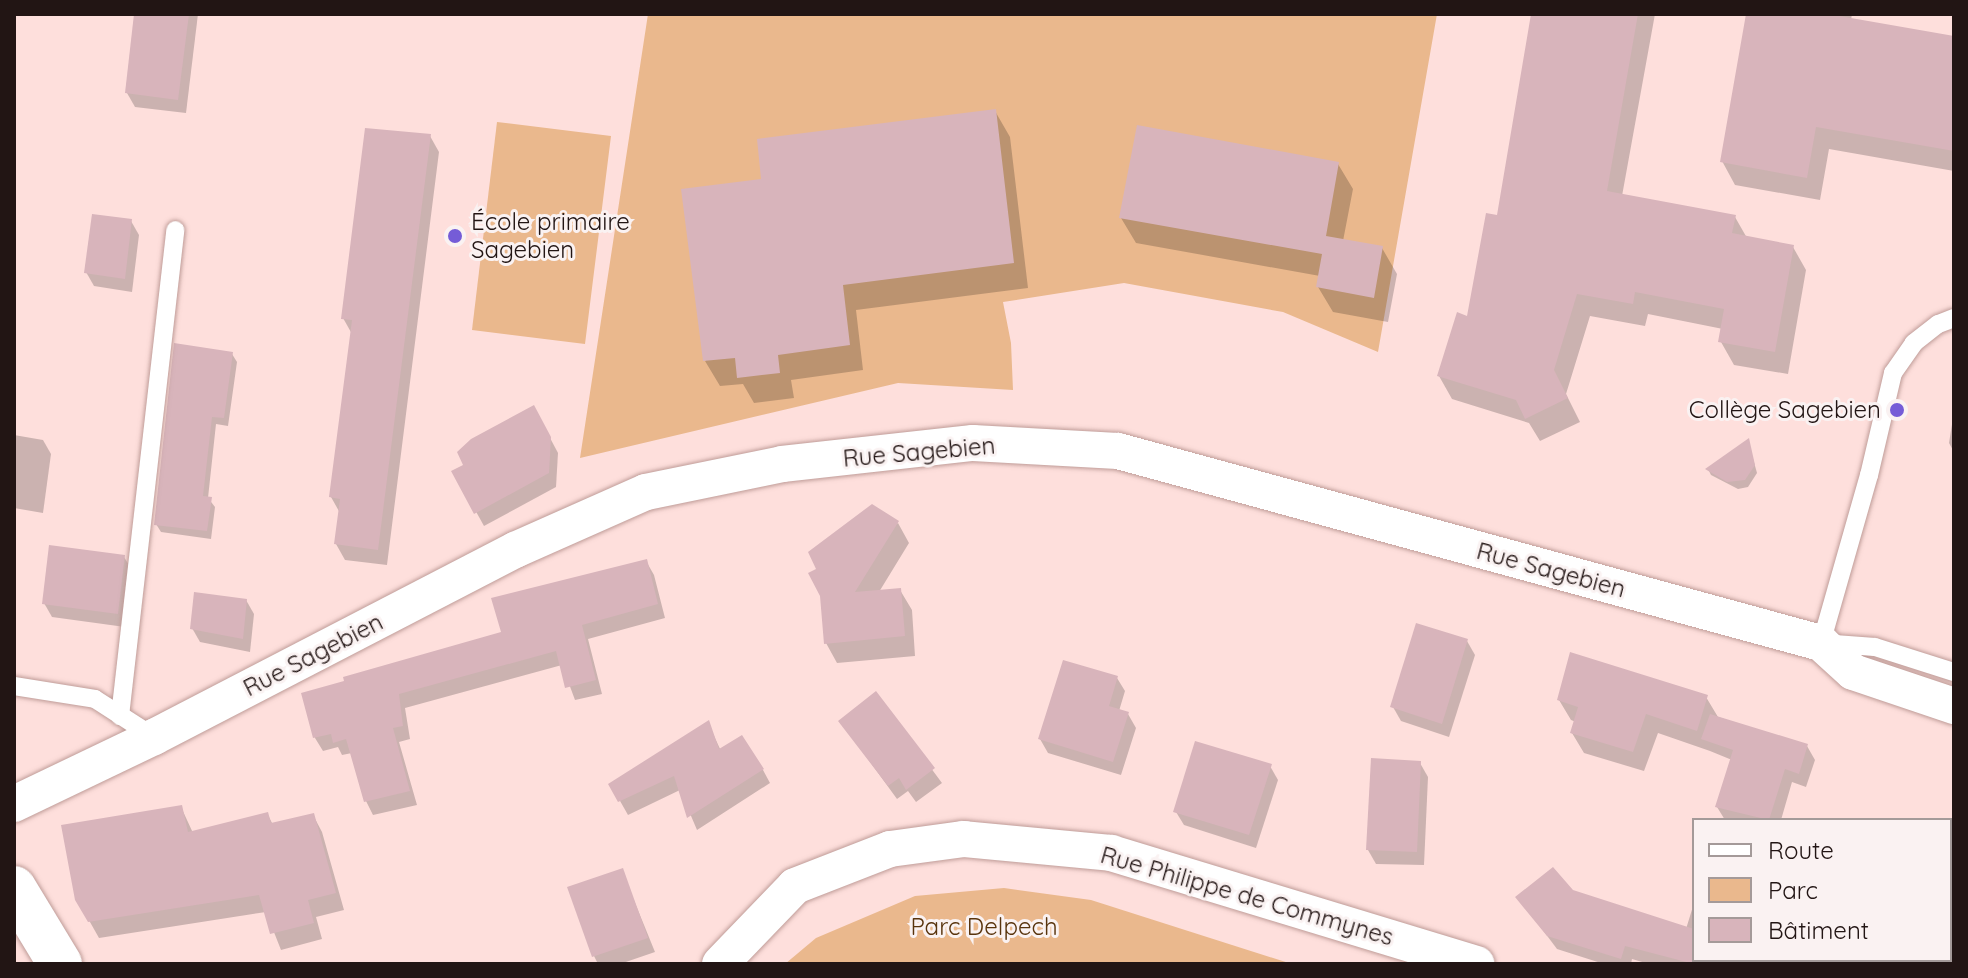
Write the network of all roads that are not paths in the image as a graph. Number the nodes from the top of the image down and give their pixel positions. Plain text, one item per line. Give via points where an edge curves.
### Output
1 (175, 230) dead end
2 (1954, 318) edge
3 (1821, 643) junction
4 (1954, 672) edge
5 (14, 686) edge
6 (1954, 706) edge
7 (120, 716) junction
8 (154, 737) junction
9 (14, 804) edge
10 (14, 888) edge
11 (60, 964) edge
12 (720, 964) edge
13 (1476, 964) edge

1 - 7 lane
2 - 3 lane via 1914,343 1893,373
3 - 4 lane via 1875,647
3 - 6 street, Rue Sagebien via 1853,672
3 - 8 street, Rue Sagebien via 1118,451 973,443 782,464 646,492 515,550
5 - 7 lane via 95,699
7 - 8 lane
8 - 9 street, Rue Sagebien
10 - 11 street
12 - 13 street, Rue Philippe de Commynes via 795,886 890,849 964,839 1111,853

